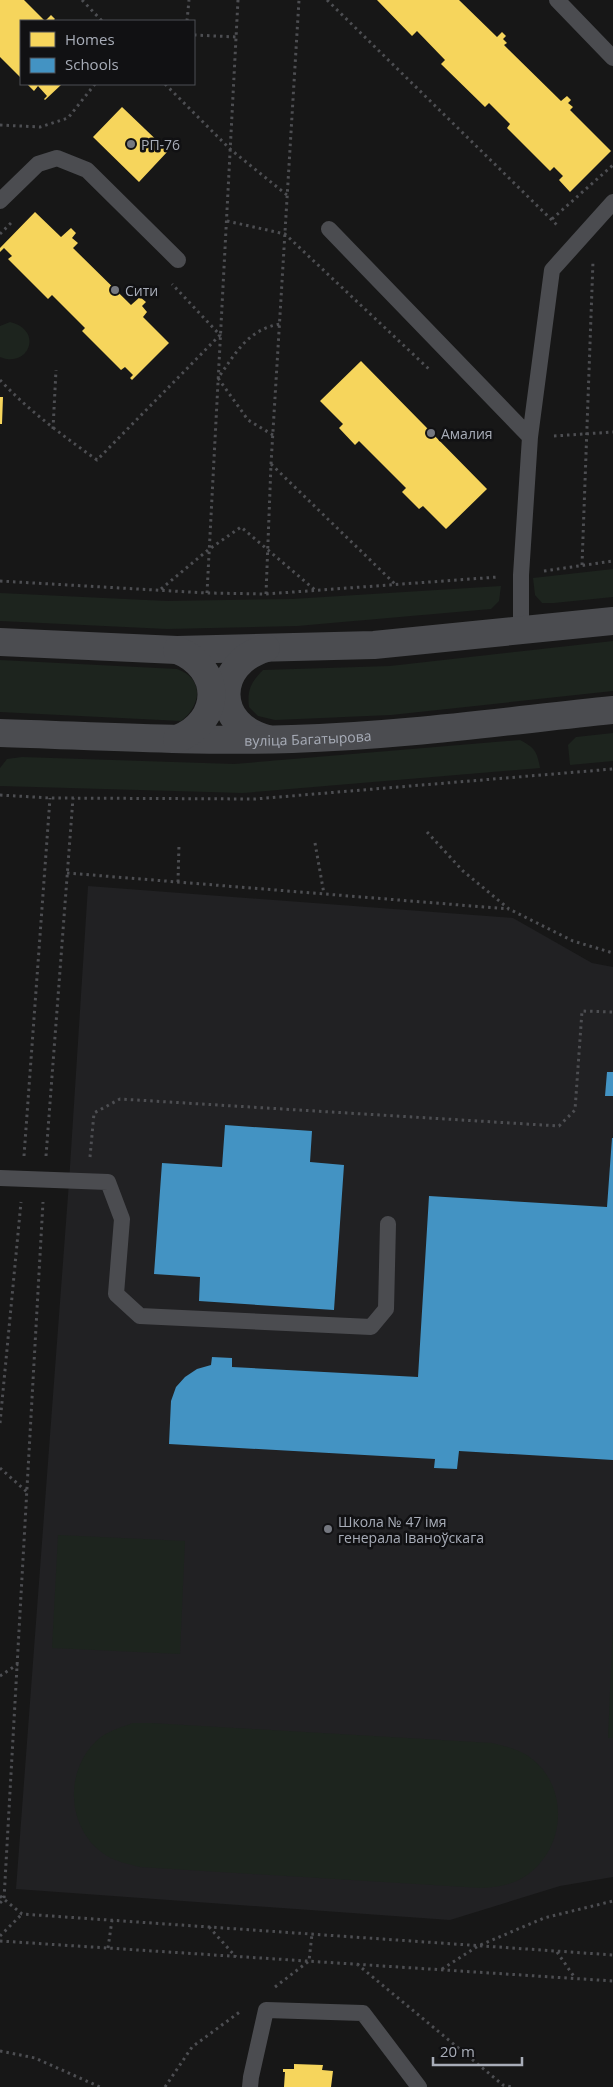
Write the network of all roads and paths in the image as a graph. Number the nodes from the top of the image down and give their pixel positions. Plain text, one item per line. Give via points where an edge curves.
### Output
1 (82, 0) edge
2 (189, 0) edge
3 (238, 0) edge
4 (299, 0) edge
5 (328, 0) edge
6 (557, 0) edge
7 (101, 20) edge
8 (187, 20) edge
9 (195, 35) edge
10 (236, 38) junction
11 (613, 58) edge
12 (94, 85) edge
13 (166, 85) edge
14 (0, 125) edge
15 (230, 149) junction
16 (613, 165) edge
17 (287, 196) junction
18 (0, 201) edge
19 (613, 202) edge
20 (552, 219) junction
21 (14, 220) dead end
22 (227, 221) junction
23 (329, 229) dead end
24 (0, 234) edge
25 (285, 234) junction
26 (575, 244) junction
27 (594, 252) dead end
28 (178, 260) dead end
29 (166, 277) dead end
30 (280, 324) junction
31 (220, 335) junction
32 (56, 370) dead end
33 (435, 375) dead end
34 (218, 378) junction
35 (0, 380) edge
36 (53, 429) junction
37 (273, 435) junction
38 (530, 437) junction
39 (272, 464) junction
40 (208, 550) junction
41 (268, 550) junction
42 (613, 561) edge
43 (582, 565) junction
44 (521, 574) junction
45 (0, 581) edge
46 (397, 585) junction
47 (161, 590) junction
48 (315, 590) junction
49 (207, 593) junction
50 (266, 594) junction
51 (613, 621) edge
52 (521, 631) junction
53 (0, 642) edge
54 (267, 647) junction
55 (177, 650) junction
56 (613, 710) edge
57 (0, 734) edge
58 (177, 739) junction
59 (270, 739) junction
60 (613, 769) edge
61 (0, 795) edge
62 (50, 798) junction
63 (73, 798) junction
64 (427, 832) dead end
65 (315, 843) dead end
66 (179, 844) dead end
67 (67, 873) junction
68 (178, 882) junction
69 (324, 894) junction
70 (509, 909) junction
71 (613, 953) edge
72 (613, 1012) edge
73 (0, 1178) edge
74 (23, 1179) junction
75 (44, 1180) junction
76 (88, 1182) junction
77 (388, 1224) dead end
78 (0, 1423) edge
79 (0, 1468) edge
80 (28, 1492) junction
81 (18, 1663) junction
82 (0, 1676) edge
83 (0, 1896) edge
84 (4, 1900) junction
85 (613, 1902) edge
86 (0, 1903) edge
87 (22, 1914) junction
88 (112, 1920) junction
89 (208, 1927) junction
90 (312, 1934) junction
91 (0, 1936) edge
92 (0, 1941) edge
93 (478, 1946) junction
94 (108, 1948) junction
95 (556, 1952) junction
96 (613, 1956) edge
97 (236, 1957) junction
98 (310, 1961) junction
99 (357, 1964) junction
100 (442, 1970) junction
101 (575, 1978) junction
102 (613, 1981) edge
103 (270, 1990) dead end
104 (247, 2007) dead end
105 (0, 2052) edge
106 (100, 2087) edge
107 (165, 2087) edge
108 (250, 2087) edge
109 (419, 2087) edge
110 (512, 2087) edge

1 - 7 path
2 - 8 path
3 - 10 path
4 - 17 path
5 - 20 path
6 - 11 lane
9 - 10 path
10 - 15 path
12 - 14 path via 68,118 40,127
13 - 15 path
15 - 17 path
15 - 22 path
16 - 20 path
17 - 25 path
18 - 28 lane via 38,164 57,158 87,170
19 - 26 lane
20 - 26 path
21 - 24 path
22 - 25 path
22 - 31 path
23 - 38 lane
25 - 30 path
25 - 33 path
26 - 38 lane via 552,270
27 - 43 path
29 - 31 path
30 - 34 path via 266,327 246,340
30 - 37 path
31 - 34 path
31 - 36 path via 97,460
32 - 36 path
34 - 37 path via 248,420
34 - 40 path
35 - 36 path
37 - 39 path
38 - 44 lane
39 - 41 path
39 - 46 path
40 - 41 path via 241,526
40 - 47 path
40 - 49 path
41 - 48 path
41 - 50 path
42 - 43 path
43 - 44 path
44 - 46 path
44 - 52 lane
45 - 47 path
46 - 48 path
47 - 49 path
48 - 50 path
49 - 50 path
51 - 52 street
52 - 54 street via 374,645
53 - 55 street
54 - 55 street
54 - 59 street via 238,664 228,683 227,696 236,721 245,730
55 - 58 street via 199,662 211,684 212,696 210,708 197,728
56 - 59 street, вуліца Багатырова via 380,734
57 - 58 street, вуліца Багатырова
58 - 59 street, вуліца Багатырова
60 - 63 path via 255,799
61 - 62 path
62 - 63 path
62 - 74 path
63 - 67 path
64 - 70 path via 463,871
65 - 69 path
66 - 68 path
67 - 68 path
67 - 75 path
68 - 69 path
69 - 70 path
70 - 71 path via 573,941
72 - 76 path via 582,1010 575,1110 559,1126 120,1099 94,1113
73 - 74 lane
74 - 75 lane
74 - 78 path
75 - 76 lane
75 - 80 path
76 - 77 lane via 108,1182 122,1219 116,1294 140,1316 371,1327 386,1309
79 - 80 path
80 - 81 path
81 - 82 path
81 - 84 path
83 - 84 path
84 - 86 path
84 - 87 path
85 - 93 path via 544,1918
87 - 88 path
87 - 91 path
88 - 89 path
88 - 94 path
89 - 90 path
89 - 97 path
90 - 93 path
90 - 98 path
92 - 94 path
93 - 95 path
93 - 100 path
94 - 97 path
95 - 96 path
95 - 101 path
97 - 98 path
98 - 99 path
98 - 103 path
99 - 100 path
99 - 110 path via 503,2085
100 - 101 path
101 - 102 path
104 - 107 path via 192,2047
105 - 106 path via 35,2058
108 - 109 lane via 266,2010 363,2013

